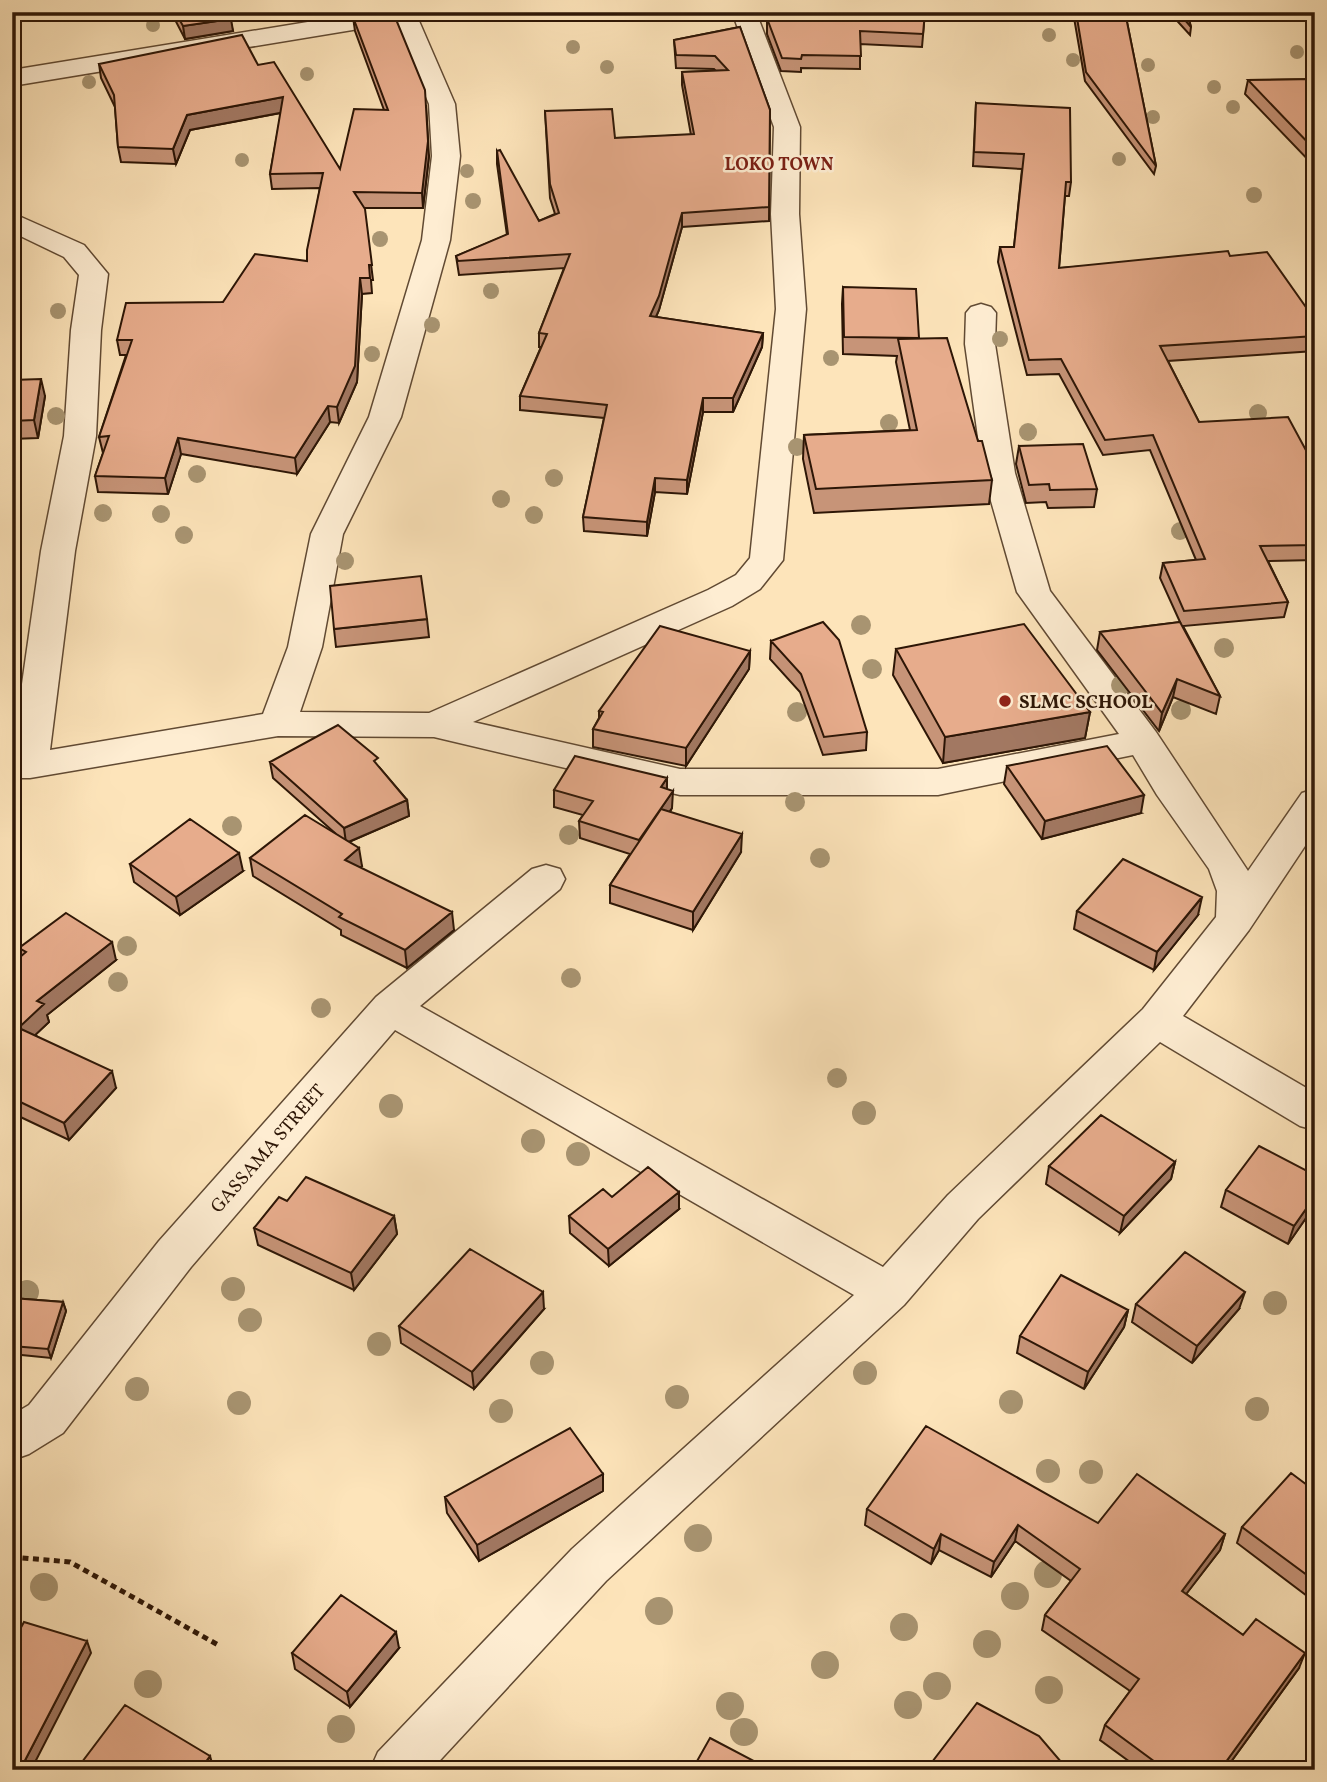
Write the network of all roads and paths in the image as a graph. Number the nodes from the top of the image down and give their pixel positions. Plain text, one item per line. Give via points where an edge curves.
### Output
1 (744, 12) edge
2 (409, 13) edge
3 (12, 78) edge
4 (12, 221) edge
5 (981, 313) dead end
6 (278, 724) junction
7 (434, 725) junction
8 (1143, 741) junction
9 (21, 766) edge
10 (1315, 802) edge
11 (547, 879) dead end
12 (1235, 920) junction
13 (390, 1008) junction
14 (1157, 1020) junction
15 (1315, 1114) edge
16 (888, 1292) junction
17 (12, 1439) edge
18 (12, 1557) edge
19 (220, 1646) dead end
20 (396, 1770) edge

1 - 7 street via 787,127 785,214 791,309 766,560 748,582 720,598
2 - 3 street
2 - 6 street via 442,104 446,156 436,240 385,417 327,534 305,647
4 - 9 street via 74,251 94,274 80,436
5 - 8 street via 980,344 999,472 1034,592
6 - 7 street
6 - 9 street
7 - 8 street via 680,782 938,782
8 - 12 street via 1227,866 1236,891
10 - 12 street
11 - 13 street, GASSAMA STREET
12 - 14 street
13 - 16 street
13 - 17 street, GASSAMA STREET via 175,1254 46,1419
14 - 15 street
14 - 16 street via 963,1207
16 - 20 street via 589,1565
18 - 19 path via 70,1562

